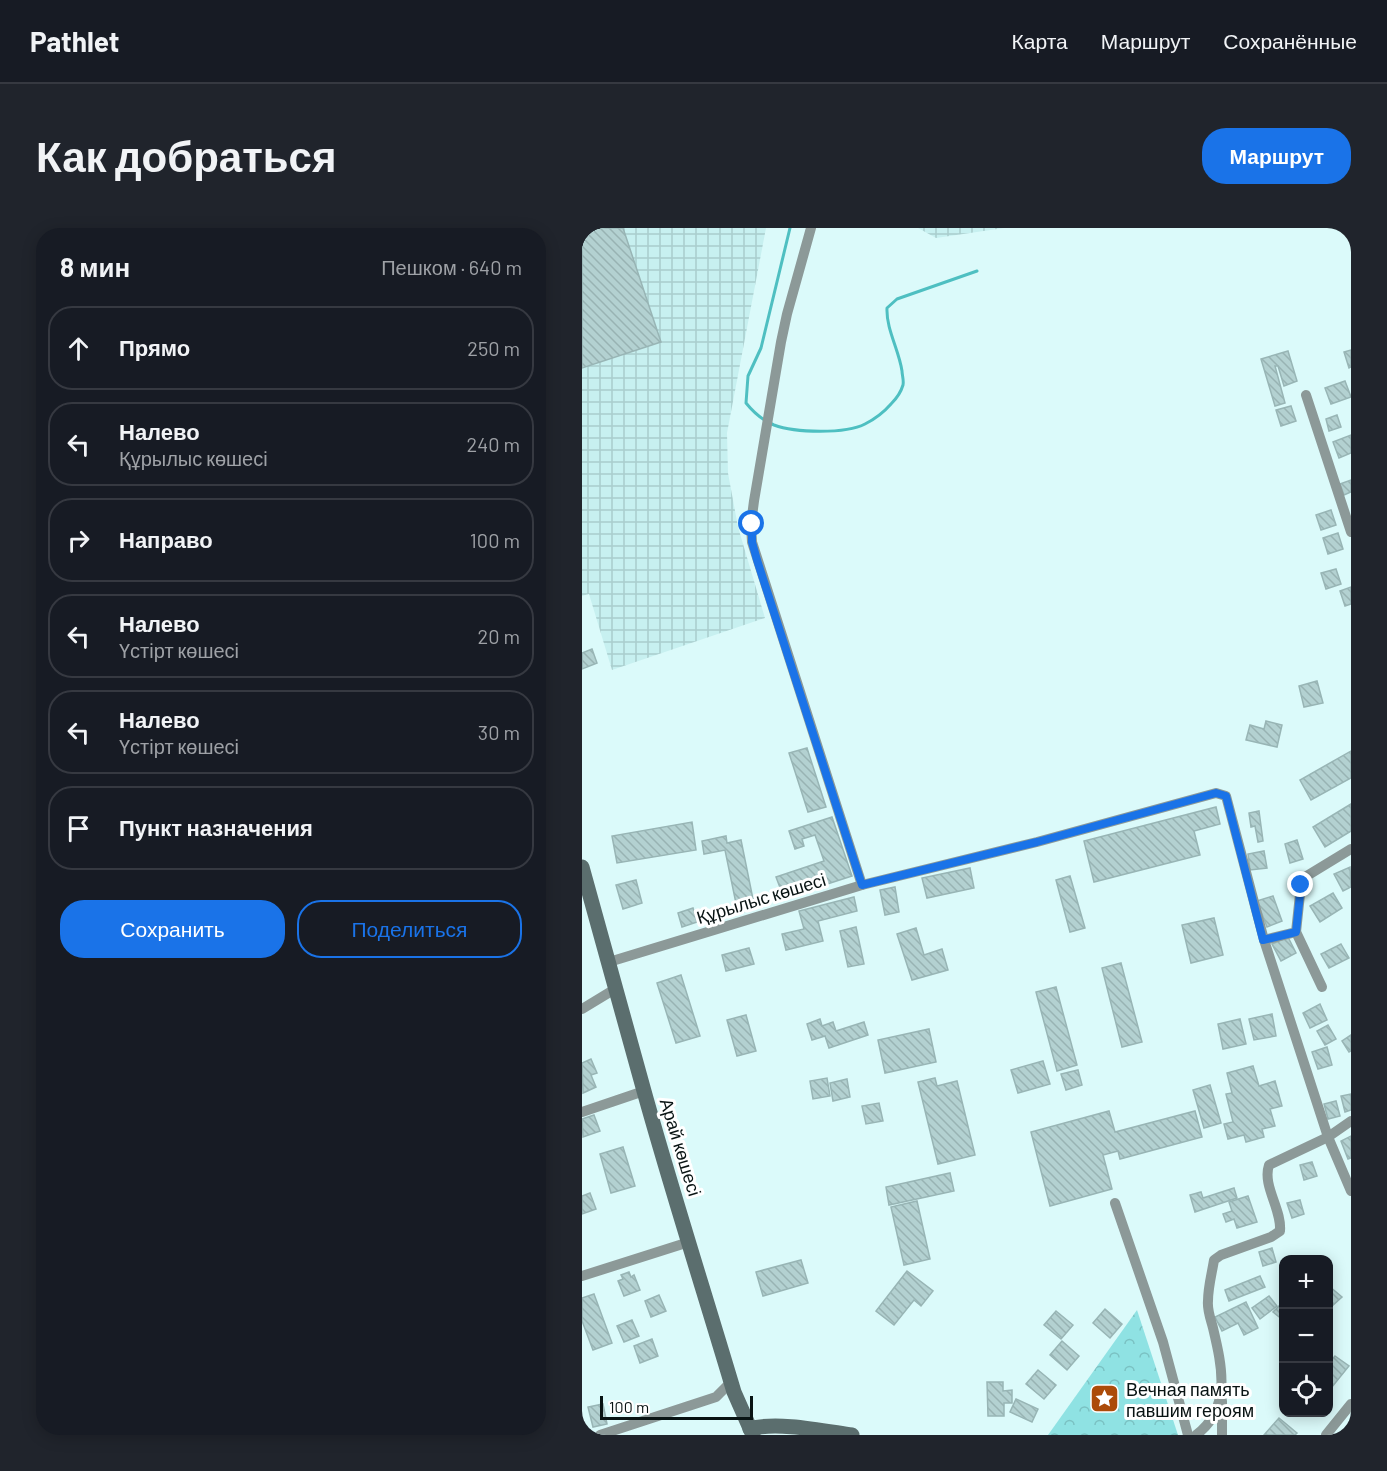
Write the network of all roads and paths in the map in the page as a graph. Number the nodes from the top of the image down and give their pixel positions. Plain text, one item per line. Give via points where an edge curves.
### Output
1 (812, 228) edge
2 (1306, 395) dead end
3 (1351, 532) edge
4 (1351, 849) edge
5 (582, 867) edge
6 (862, 885) junction
7 (1296, 932) junction
8 (1263, 940) junction
9 (609, 962) junction
10 (1322, 987) dead end
11 (615, 989) junction
12 (582, 1009) edge
13 (644, 1091) junction
14 (582, 1112) edge
15 (1351, 1121) edge
16 (1328, 1137) junction
17 (1351, 1191) edge
18 (1115, 1203) dead end
19 (689, 1242) junction
20 (582, 1276) edge
21 (731, 1383) junction
22 (1222, 1394) junction
23 (1351, 1404) edge
24 (751, 1432) edge
25 (600, 1435) edge
26 (852, 1435) edge
27 (1188, 1435) edge
28 (1196, 1435) edge
29 (1222, 1435) edge
30 (1326, 1435) edge

1 - 6 street via 781,342 754,501 752,542
2 - 3 street
4 - 7 street via 1305,877
5 - 9 main road, Арай көшесі
6 - 8 street, Құрылыс көшесі via 1216,793 1226,796
6 - 9 street, Құрылыс көшесі
7 - 8 street
7 - 10 street
8 - 16 street
9 - 11 main road, Арай көшесі
11 - 12 street
11 - 13 main road, Арай көшесі
13 - 14 street
13 - 19 main road, Арай көшесі
15 - 16 street
16 - 17 street
16 - 22 street via 1269,1165 1280,1231 1214,1260 1207,1303 1220,1357
18 - 27 street via 1163,1342
19 - 20 street
19 - 21 main road, Арай көшесі
21 - 24 main road, Арай көшесі
21 - 25 street via 716,1397
22 - 28 street via 1206,1428
22 - 29 street
23 - 30 street
24 - 26 main road via 761,1426 778,1426

